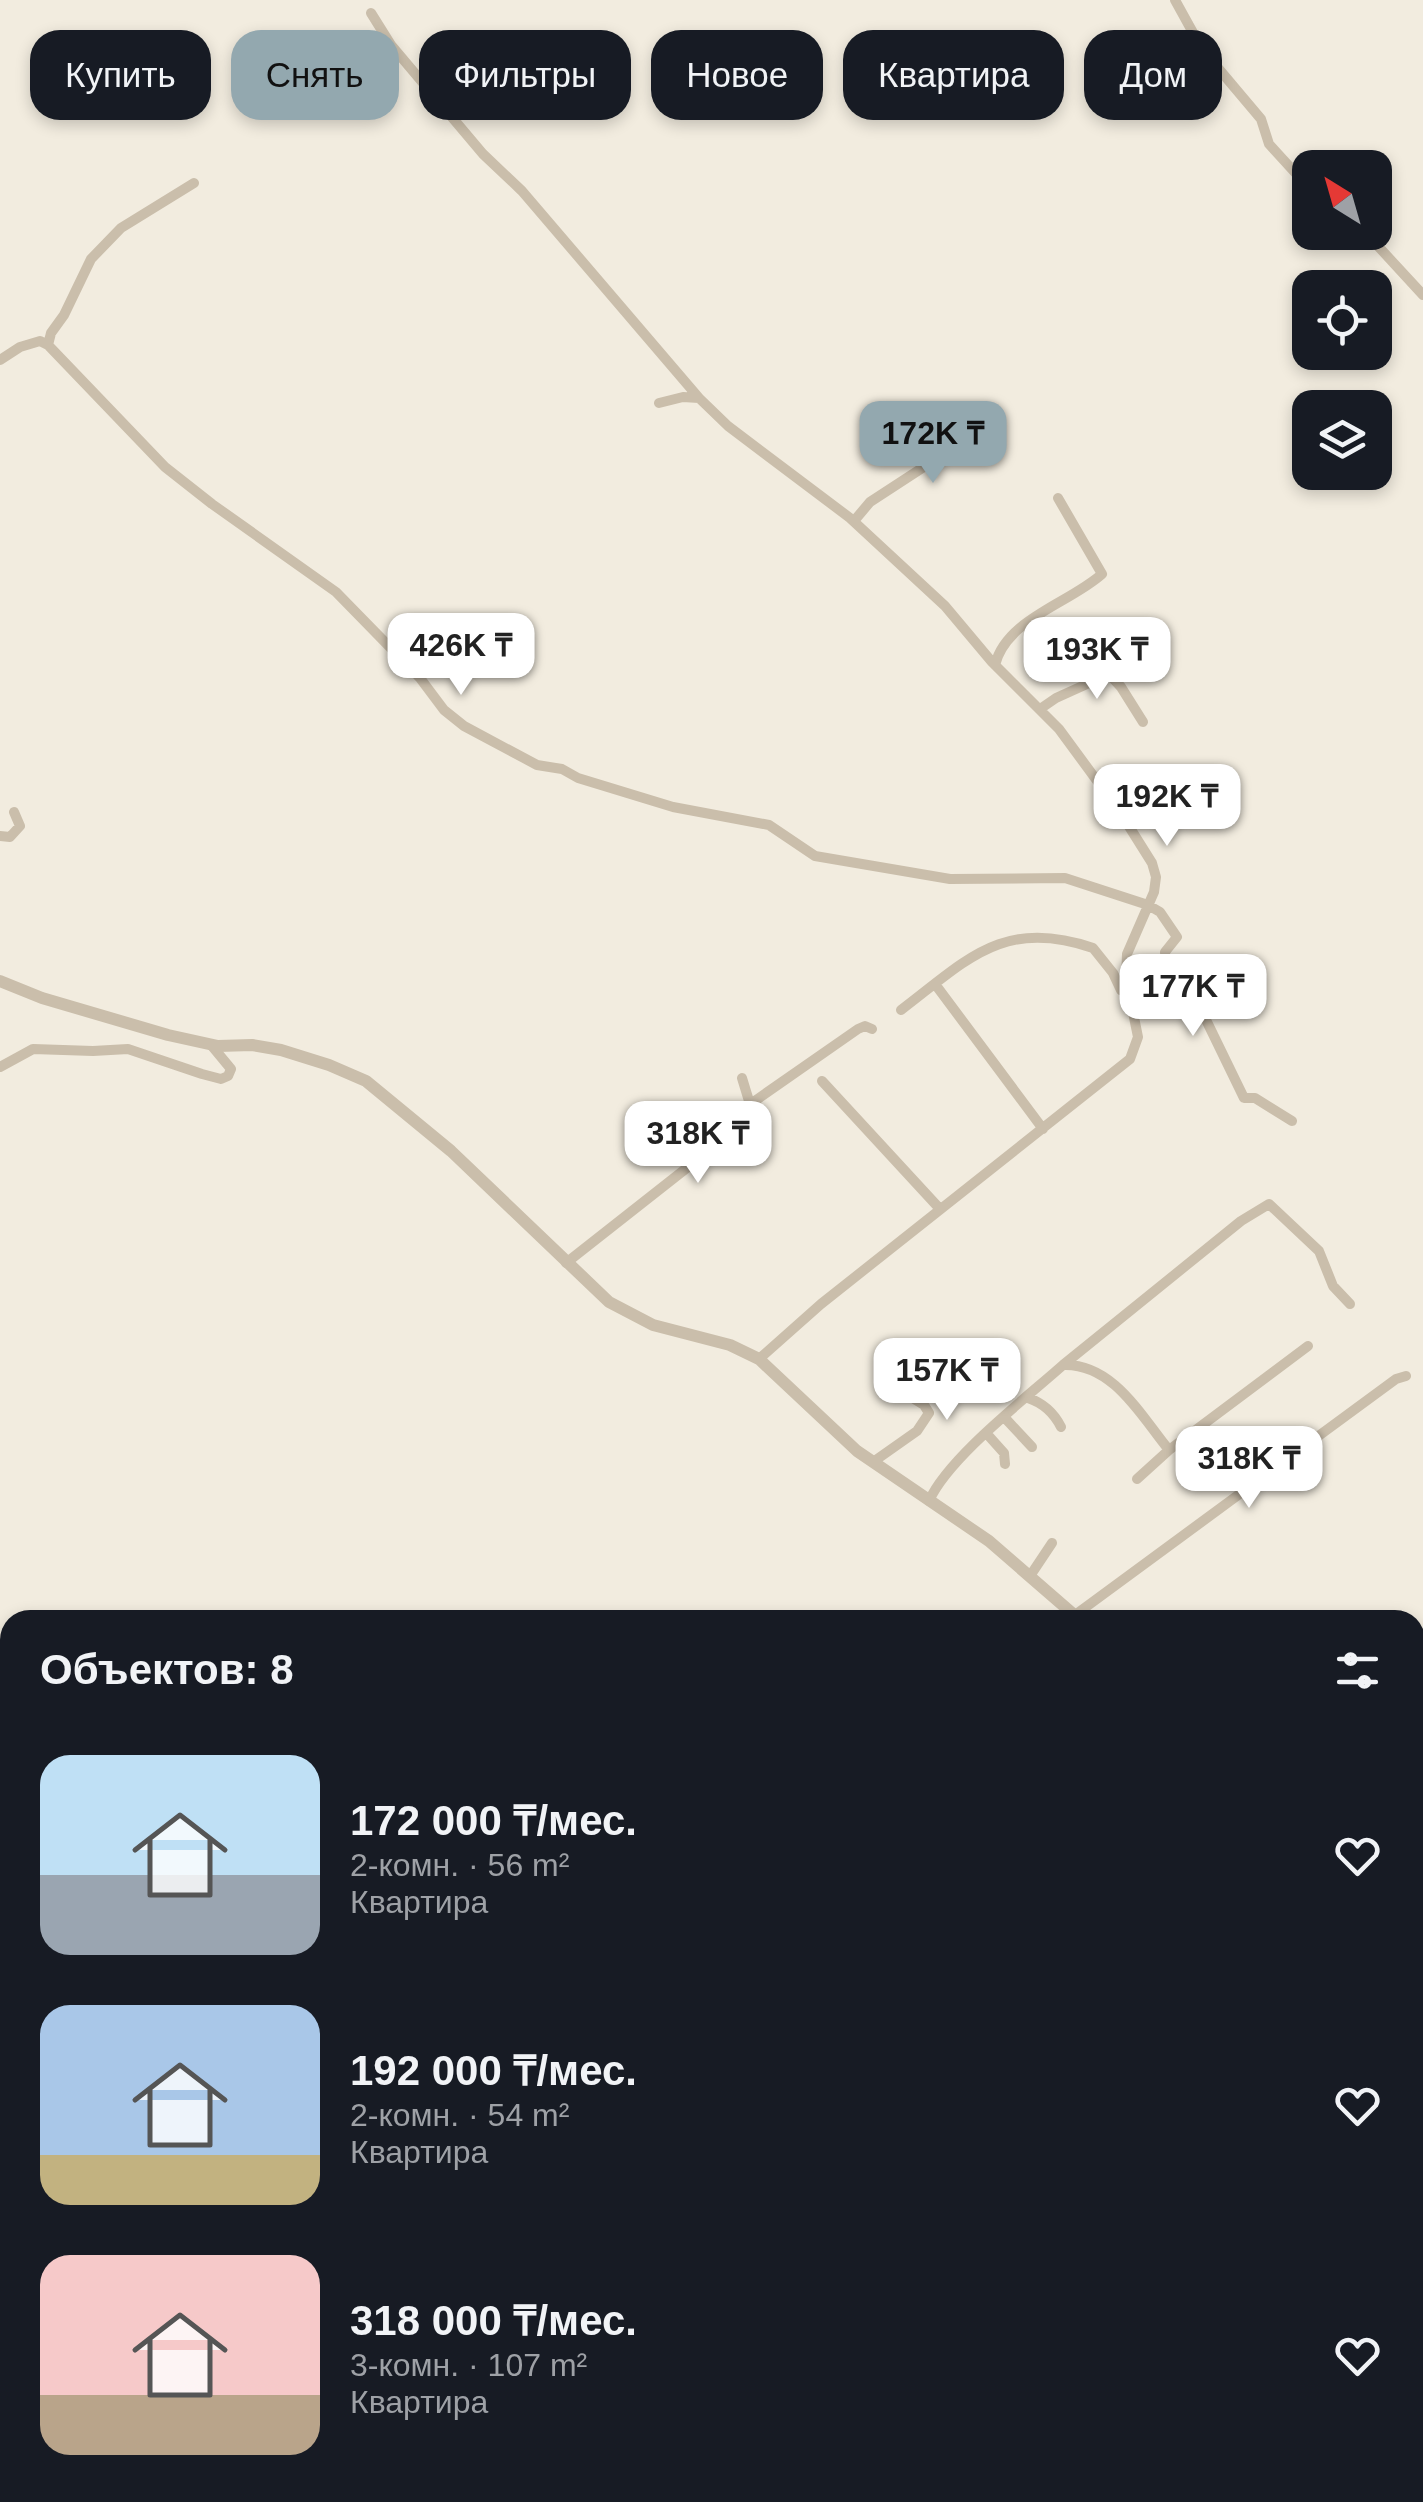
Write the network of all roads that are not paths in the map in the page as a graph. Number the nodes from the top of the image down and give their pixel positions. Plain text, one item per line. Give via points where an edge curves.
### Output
1 (1175, 0) edge
2 (372, 13) dead end
3 (1292, 169) edge
4 (194, 183) dead end
5 (1382, 250) edge
6 (1423, 295) edge
7 (48, 345) junction
8 (0, 360) edge
9 (699, 398) junction
10 (659, 402) dead end
11 (985, 427) dead end
12 (1058, 498) dead end
13 (854, 521) junction
14 (995, 664) junction
15 (1040, 710) junction
16 (1143, 722) dead end
17 (14, 812) dead end
18 (0, 836) edge
19 (1148, 905) junction
20 (0, 981) edge
21 (935, 984) junction
22 (1129, 990) junction
23 (901, 1010) dead end
24 (872, 1029) dead end
25 (211, 1045) junction
26 (0, 1067) edge
27 (742, 1078) dead end
28 (822, 1080) dead end
29 (749, 1105) junction
30 (1292, 1121) dead end
31 (1042, 1129) junction
32 (940, 1208) junction
33 (566, 1263) junction
34 (1350, 1304) dead end
35 (1308, 1346) dead end
36 (759, 1358) junction
37 (1064, 1365) junction
38 (1406, 1376) dead end
39 (886, 1380) dead end
40 (1028, 1398) junction
41 (1005, 1418) junction
42 (1061, 1427) dead end
43 (987, 1434) junction
44 (1032, 1447) dead end
45 (1169, 1450) junction
46 (874, 1462) junction
47 (1005, 1464) dead end
48 (1137, 1479) dead end
49 (929, 1501) junction
50 (1052, 1543) dead end
51 (1030, 1576) junction
52 (1069, 1610) edge
53 (1088, 1610) edge

1 - 3 street via 1202,49 1261,119 1269,144
2 - 9 street via 483,154 522,190
4 - 7 street via 121,228 90,259
5 - 6 street
7 - 8 street via 20,346
7 - 19 street via 165,467 336,592 444,710 538,765 673,807 769,826 815,856 950,880 1065,878
9 - 10 street
9 - 13 street
11 - 13 street via 870,502
12 - 14 street via 1102,574 1023,627 1001,646
13 - 14 street via 945,606
14 - 15 street
15 - 16 street via 1108,674
15 - 19 street via 1086,764 1152,864 1156,877
17 - 18 street via 20,826
19 - 22 street via 1127,954
19 - 30 street via 1177,937 1165,952 1166,964 1192,992 1244,1098 1256,1098
20 - 25 street
21 - 22 street via 977,952 1035,936 1093,948 1120,990
21 - 23 street
21 - 31 street
22 - 31 street via 1138,1037 1130,1059
24 - 29 street via 858,1029
25 - 26 street via 232,1069 228,1076 128,1049 33,1049
25 - 33 street via 281,1050 366,1081 451,1151
27 - 29 street
28 - 32 street
29 - 33 street via 742,1126
31 - 32 street
32 - 36 street
33 - 36 street via 622,1310
34 - 37 street via 1333,1286 1319,1251 1269,1204
35 - 45 street
36 - 46 street
37 - 40 street
37 - 45 street via 1104,1374
38 - 53 street via 1291,1454
39 - 46 street via 929,1414
40 - 41 street
40 - 42 street
41 - 43 street
41 - 44 street
43 - 47 street
43 - 49 street
45 - 48 street
46 - 49 street
49 - 51 street
50 - 51 street
51 - 52 street

